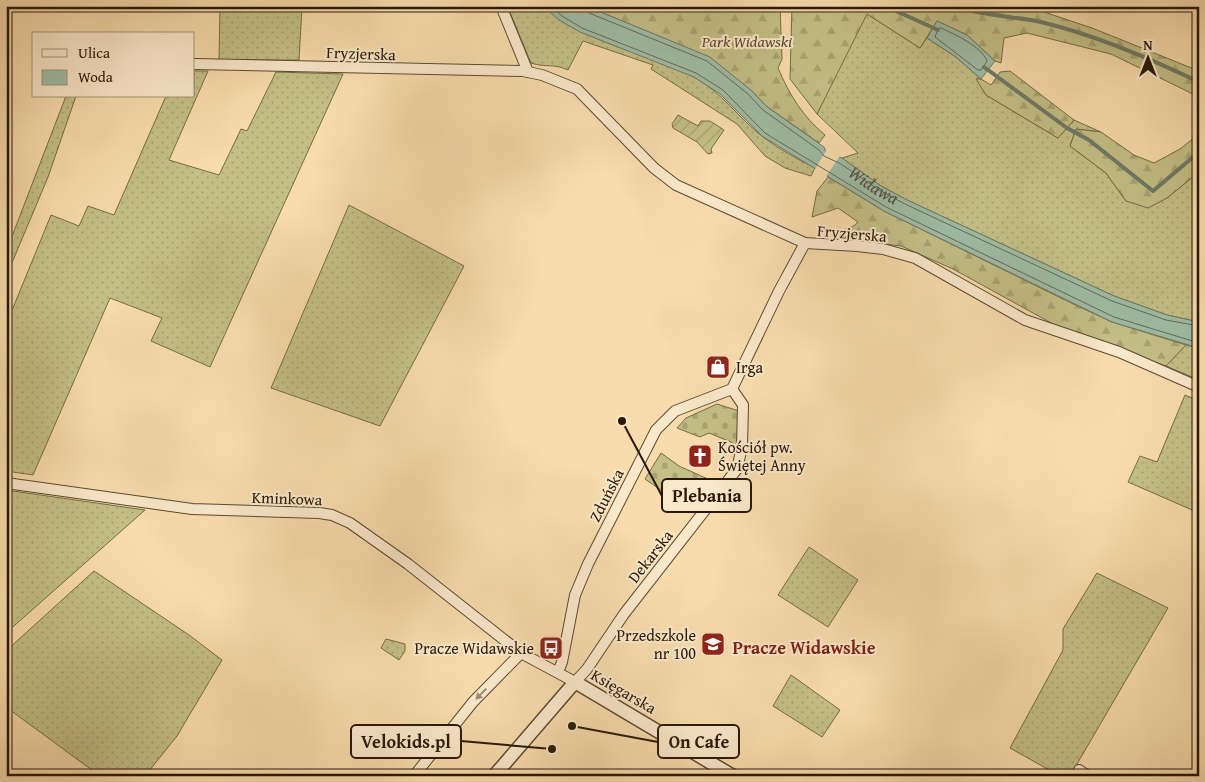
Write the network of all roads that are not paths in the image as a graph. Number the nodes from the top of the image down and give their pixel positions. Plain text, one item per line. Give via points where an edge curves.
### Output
1 (501, 6) edge
2 (195, 64) edge
3 (528, 72) junction
4 (805, 243) junction
5 (1199, 387) edge
6 (732, 389) junction
7 (6, 483) edge
8 (518, 656) junction
9 (558, 672) junction
10 (575, 682) junction
11 (1199, 770) edge
12 (414, 776) edge
13 (494, 776) edge
14 (734, 776) edge
15 (1197, 776) edge

1 - 3 street
2 - 3 street, Fryzjerska
3 - 4 street, Fryzjerska via 577,89 663,177
4 - 5 street, Fryzjerska via 874,248 914,258 1026,320 1118,352
4 - 6 street
6 - 9 street, Zduńska via 675,411 656,430 575,594
6 - 10 street, Dekarska via 743,405 742,447 737,469
7 - 8 street, Kminkowa via 192,509 332,515 350,523 408,564
8 - 9 street, Kminkowa
8 -> 12 street via 473,702
9 - 10 street, Kminkowa
10 - 13 street
10 - 14 street, Księgarska
11 - 15 street

